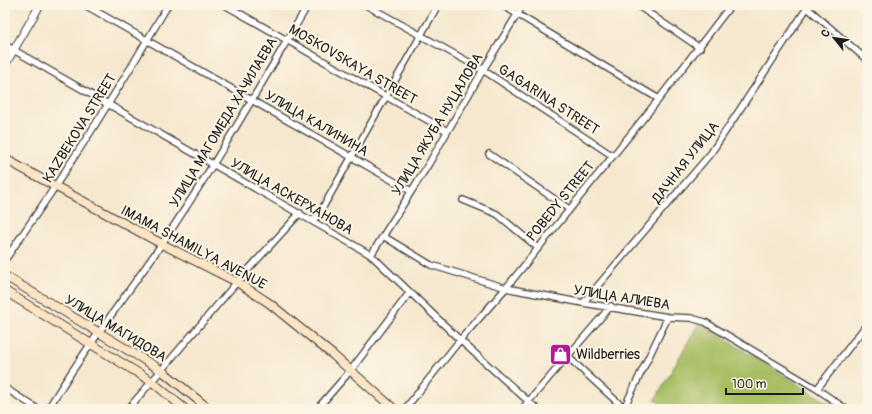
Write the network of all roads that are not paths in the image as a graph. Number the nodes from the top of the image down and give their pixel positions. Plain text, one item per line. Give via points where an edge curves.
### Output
1 (40, 5) edge
2 (85, 5) edge
3 (168, 5) edge
4 (225, 5) edge
5 (308, 5) edge
6 (366, 5) edge
7 (438, 5) edge
8 (502, 5) edge
9 (523, 5) edge
10 (637, 5) edge
11 (731, 5) edge
12 (806, 6) edge
13 (518, 15) junction
14 (420, 35) junction
15 (148, 40) junction
16 (287, 40) junction
17 (5, 45) edge
18 (700, 48) junction
19 (13, 50) junction
20 (867, 60) edge
21 (5, 65) edge
22 (482, 70) junction
23 (385, 96) junction
24 (252, 99) junction
25 (659, 99) junction
26 (109, 106) junction
27 (447, 131) junction
28 (489, 154) dead end
29 (613, 156) junction
30 (351, 157) junction
31 (5, 159) edge
32 (214, 164) junction
33 (56, 188) junction
34 (412, 192) junction
35 (464, 200) dead end
36 (569, 209) junction
37 (300, 213) junction
38 (312, 220) junction
39 (383, 236) junction
40 (162, 244) junction
41 (538, 248) junction
42 (371, 255) junction
43 (5, 260) edge
44 (5, 276) edge
45 (237, 282) junction
46 (506, 288) junction
47 (5, 291) edge
48 (410, 292) junction
49 (583, 304) junction
50 (611, 306) junction
51 (668, 317) junction
52 (867, 324) edge
53 (99, 332) junction
54 (460, 340) junction
55 (91, 344) junction
56 (568, 357) junction
57 (161, 370) junction
58 (351, 370) junction
59 (151, 381) junction
60 (5, 388) edge
61 (817, 389) junction
62 (529, 402) junction
63 (38, 409) edge
64 (48, 409) edge
65 (128, 409) edge
66 (185, 409) edge
67 (209, 409) edge
68 (317, 409) edge
69 (394, 409) edge
70 (405, 409) edge
71 (522, 409) edge
72 (537, 409) edge
73 (625, 409) edge
74 (846, 409) edge

1 - 19 street
2 - 15 street, УЛИЦА КАЛИНИНА
3 - 15 street, KAZBEKOVA STREET
4 - 16 street, MOSKOVSKAYA STREET
5 - 16 street, УЛИЦА МАГОМЕДА ХАЧИЛАЕВА
6 - 14 street, GAGARINA STREET
7 - 14 street
8 - 13 street
9 - 13 street, УЛИЦА ЯКУБА НУЦАЛОВА
10 - 18 street
11 - 18 street, POBEDY STREET
12 - 20 street
12 - 49 street, ДАЧНАЯ УЛИЦА via 711,153
13 - 22 street, УЛИЦА ЯКУБА НУЦАЛОВА
13 - 25 street
14 - 22 street, GAGARINA STREET
14 - 23 street
15 - 24 street, УЛИЦА КАЛИНИНА
15 - 26 street, KAZBEKOVA STREET
16 - 23 street, MOSKOVSKAYA STREET
16 - 24 street, УЛИЦА МАГОМЕДА ХАЧИЛАЕВА
17 - 19 street, УЛИЦА АСКЕРХАНОВА
18 - 25 street, POBEDY STREET
19 - 21 street
19 - 26 street, УЛИЦА АСКЕРХАНОВА
22 - 27 street, УЛИЦА ЯКУБА НУЦАЛОВА
22 - 29 street, GAGARINA STREET
23 - 27 street, MOSKOVSKAYA STREET
23 - 30 street
24 - 30 street, УЛИЦА КАЛИНИНА
24 - 32 street, УЛИЦА МАГОМЕДА ХАЧИЛАЕВА
25 - 29 street, POBEDY STREET
26 - 32 street, УЛИЦА АСКЕРХАНОВА
26 - 33 street, KAZBEKOVA STREET
27 - 34 street, УЛИЦА ЯКУБА НУЦАЛОВА
28 - 36 street
29 - 36 street, POBEDY STREET
30 - 34 street, УЛИЦА КАЛИНИНА
30 - 38 street via 318,216
31 - 33 main road, IMAMA SHAMILYA AVENUE
32 - 37 street, УЛИЦА АСКЕРХАНОВА
32 - 40 street, УЛИЦА МАГОМЕДА ХАЧИЛАЕВА
33 - 40 main road, IMAMA SHAMILYA AVENUE
33 - 43 street, KAZBEKOVA STREET
34 - 39 street, УЛИЦА ЯКУБА НУЦАЛОВА
35 - 41 street via 497,214
36 - 41 street, POBEDY STREET
37 - 38 street, УЛИЦА АСКЕРХАНОВА
37 - 45 street
38 - 42 street, УЛИЦА АСКЕРХАНОВА
39 - 42 street, УЛИЦА ЯКУБА НУЦАЛОВА
39 - 46 street, УЛИЦА АЛИЕВА via 430,265
40 - 45 main road, IMAMA SHAMILYA AVENUE
40 - 53 street, УЛИЦА МАГОМЕДА ХАЧИЛАЕВА
41 - 46 street, POBEDY STREET
42 - 48 street, УЛИЦА АСКЕРХАНОВА
44 - 53 main road, УЛИЦА МАГИДОВА
45 - 57 street
45 - 58 main road, IMAMA SHAMILYA AVENUE via 269,303
46 - 49 street, УЛИЦА АЛИЕВА
46 - 54 street, POBEDY STREET
47 - 55 main road, УЛИЦА МАГИДОВА
48 - 54 street, УЛИЦА АСКЕРХАНОВА
48 - 58 street
49 - 50 street, УЛИЦА АЛИЕВА
50 - 51 street, УЛИЦА АЛИЕВА
50 - 56 street
51 - 61 street, УЛИЦА АЛИЕВА via 691,318 705,322
51 - 73 street
52 - 61 street
53 - 55 street, УЛИЦА МАГОМЕДА ХАЧИЛАЕВА
53 - 57 main road, УЛИЦА МАГИДОВА
54 - 62 street, УЛИЦА АСКЕРХАНОВА
54 - 70 street, POBEDY STREET
55 - 59 main road, УЛИЦА МАГИДОВА
55 - 64 street, УЛИЦА МАГОМЕДА ХАЧИЛАЕВА
56 - 62 street
56 - 73 street
57 - 59 street
57 - 67 main road, УЛИЦА МАГИДОВА
58 - 68 street
58 - 69 main road, IMAMA SHAMILYA AVENUE
59 - 65 street
59 - 66 main road, УЛИЦА МАГИДОВА
60 - 63 street
61 - 74 street, УЛИЦА АЛИЕВА
62 - 71 street
62 - 72 street, УЛИЦА АСКЕРХАНОВА

